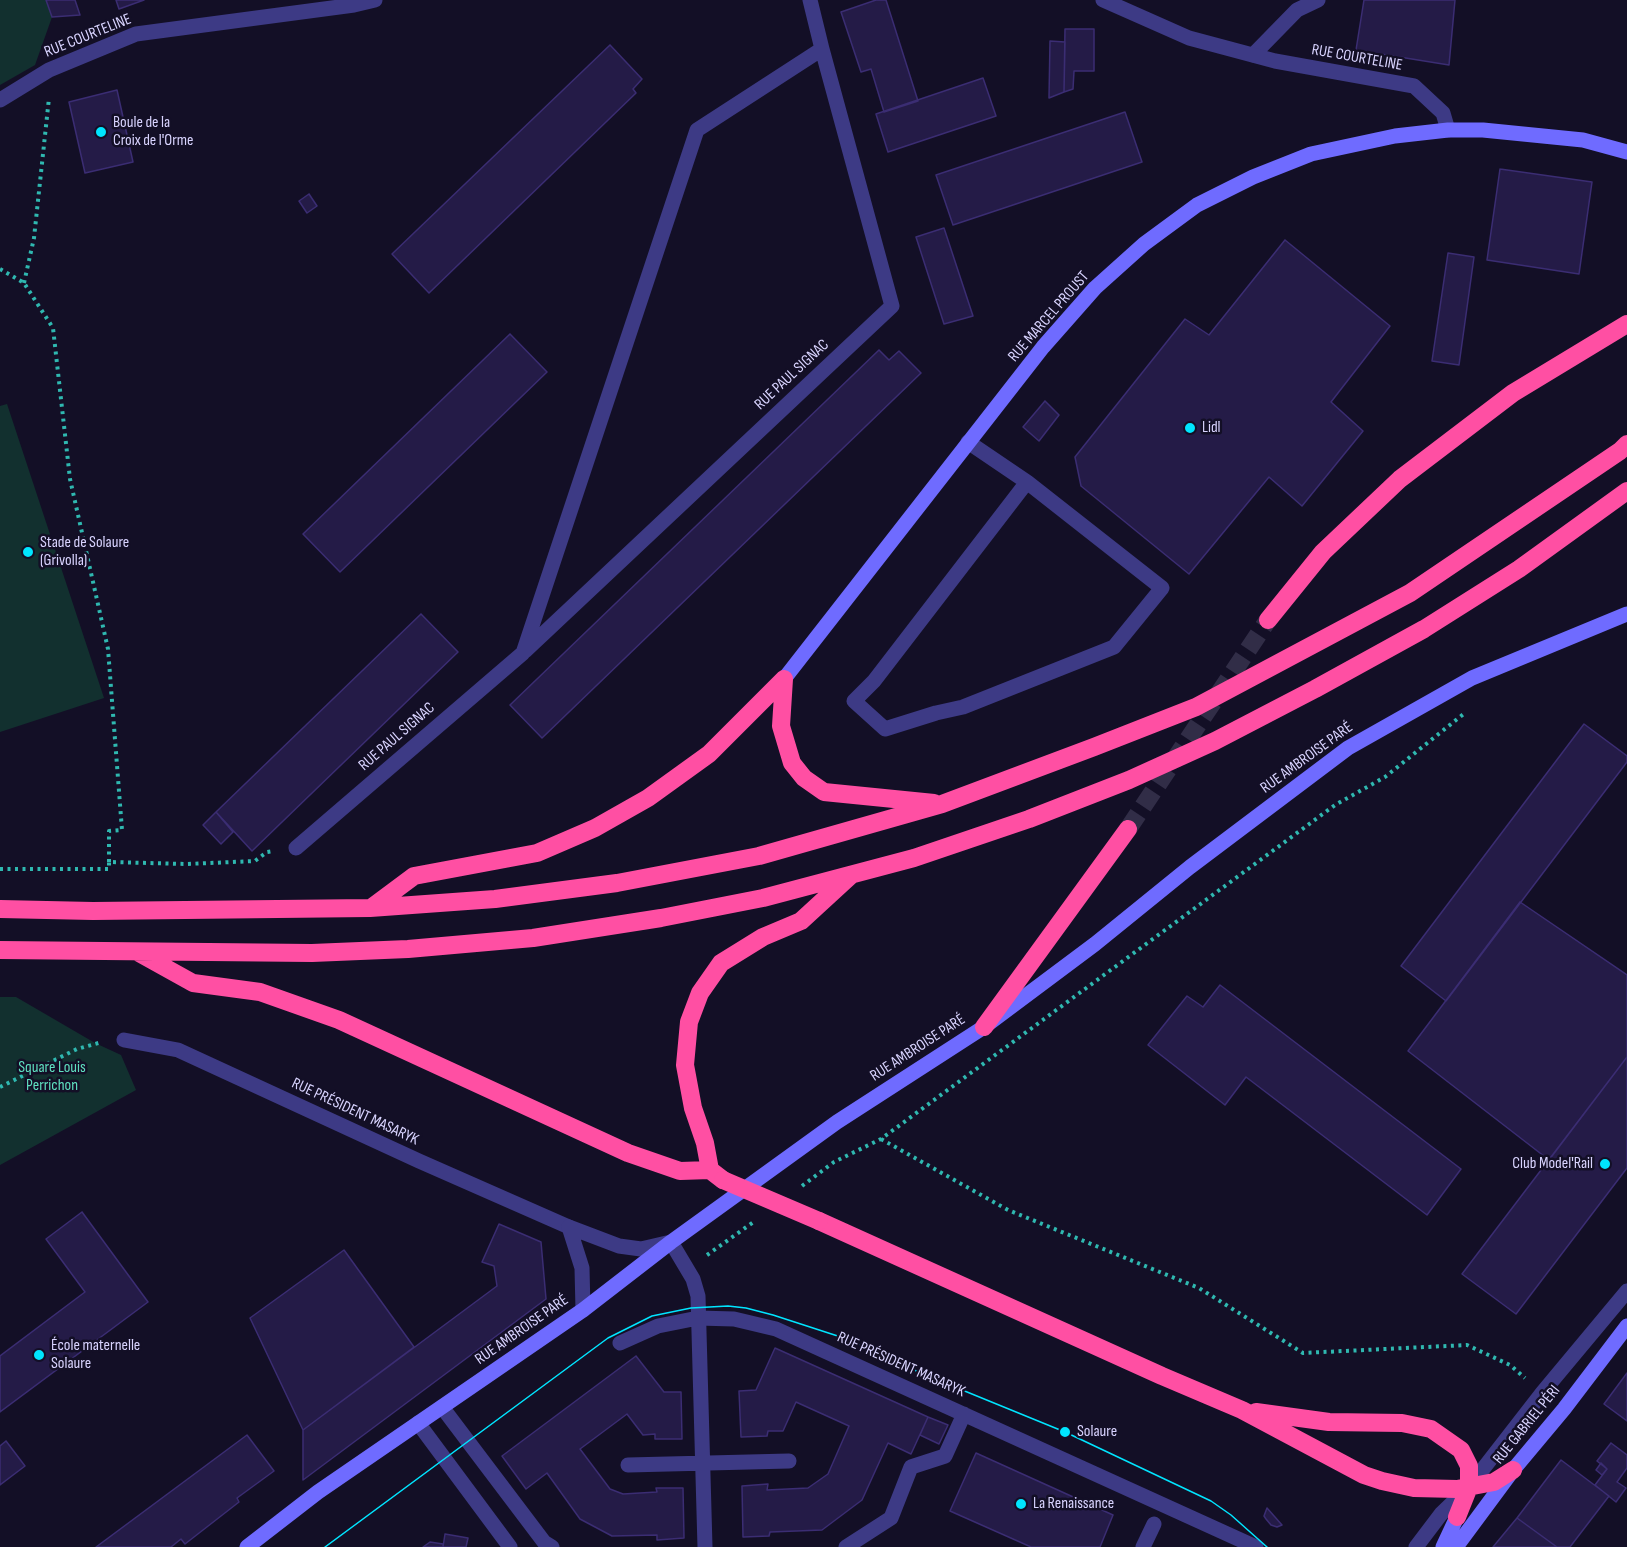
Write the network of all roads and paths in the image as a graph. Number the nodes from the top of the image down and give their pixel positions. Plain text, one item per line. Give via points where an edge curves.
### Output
1 (375, 0) edge
2 (810, 0) edge
3 (1103, 0) edge
4 (1318, 0) edge
5 (356, 3) edge
6 (822, 49) junction
7 (1253, 55) junction
8 (49, 92) dead end
9 (0, 100) edge
10 (1448, 130) junction
11 (1627, 152) edge
12 (0, 269) edge
13 (24, 283) junction
14 (1627, 324) edge
15 (968, 442) junction
16 (1627, 444) edge
17 (1027, 482) junction
18 (1627, 491) edge
19 (1627, 614) edge
20 (1268, 620) tunnel mouth
21 (523, 653) junction
22 (784, 679) junction
23 (942, 804) junction
24 (1128, 829) tunnel mouth
25 (296, 848) joint
26 (109, 862) junction
27 (0, 869) edge
28 (851, 875) junction
29 (370, 908) junction
30 (0, 909) edge
31 (0, 950) edge
32 (137, 952) junction
33 (984, 1027) junction
34 (124, 1040) dead end
35 (95, 1043) dead end
36 (0, 1087) edge
37 (881, 1139) dead end
38 (716, 1175) junction
39 (569, 1227) junction
40 (671, 1242) junction
41 (1627, 1291) edge
42 (583, 1310) junction
43 (698, 1318) junction
44 (1627, 1326) edge
45 (620, 1343) dead end
46 (1542, 1393) junction
47 (442, 1407) junction
48 (1242, 1410) junction
49 (964, 1414) junction
50 (418, 1424) junction
51 (789, 1461) dead end
52 (702, 1463) junction
53 (628, 1465) dead end
54 (1513, 1470) junction
55 (1469, 1487) junction
56 (1457, 1517) joint
57 (1154, 1524) dead end
58 (247, 1547) edge
59 (510, 1547) edge
60 (552, 1547) edge
61 (705, 1547) edge
62 (846, 1547) edge
63 (1143, 1547) edge
64 (1256, 1547) edge
65 (1416, 1547) edge
66 (1443, 1547) edge
67 (1456, 1547) edge

1 - 5 street, RUE COURTELINE
2 - 6 street, RUE PAUL SIGNAC
3 - 7 street, RUE COURTELINE via 1189,38
4 - 7 street via 1297,10
5 - 9 street, RUE COURTELINE via 136,34 49,70
6 - 21 street via 697,130
6 - 21 street, RUE PAUL SIGNAC via 892,306
7 - 10 street, RUE COURTELINE via 1414,86 1443,113
8 - 13 path via 34,238
10 - 11 main road via 1541,134
10 - 15 main road, RUE MARCEL PROUST via 1395,136 1311,154 1197,205 1144,244 1095,288
12 - 13 path
13 - 26 path via 54,328 70,479 108,649 122,830 109,831
14 - 20 highway via 1513,393 1400,479 1323,552
15 - 17 street
15 - 22 main road, RUE MARCEL PROUST
16 - 23 highway via 1410,593 1196,707
17 - 17 street via 1162,588 1114,647 963,707 885,729 854,701 874,681
18 - 28 highway via 1519,569 1424,628 1215,741 1029,819
19 - 33 main road, RUE AMBROISE PARÉ via 1472,678 1348,748
21 - 25 street, RUE PAUL SIGNAC
22 - 23 highway via 781,726 792,763 804,778 824,792
22 - 29 highway via 710,754 648,798 596,828 537,854 414,876
23 - 29 highway via 759,856 617,883 495,899
24 - 33 highway
25 - 26 path via 267,852 255,861
26 - 27 path via 109,869
28 - 32 highway via 763,898 533,938 360,951
28 - 38 highway via 801,921 762,937 721,963 700,993 689,1022 685,1065 693,1108
29 - 30 highway
31 - 32 highway
32 - 38 highway via 192,983 261,992 339,1020 628,1153 680,1171
33 - 40 main road, RUE AMBROISE PARÉ via 837,1122
34 - 39 street, RUE PRÉSIDENT MASARYK via 178,1050
35 - 36 path
37 - 46 path via 1008,1210 1199,1288 1303,1353 1467,1345 1510,1365
38 - 48 highway, bridge
39 - 40 street, RUE PRÉSIDENT MASARYK via 619,1246 641,1249
39 - 42 street via 582,1268
40 - 42 main road, RUE AMBROISE PARÉ
40 - 43 street via 693,1279
41 - 46 street
42 - 47 main road, RUE AMBROISE PARÉ
43 - 45 street, RUE PRÉSIDENT MASARYK via 658,1326
43 - 49 street, RUE PRÉSIDENT MASARYK via 734,1319 776,1329
43 - 52 street
44 - 54 main road, RUE GABRIEL PÉRI
46 - 55 street
47 - 50 main road, RUE AMBROISE PARÉ
47 - 60 street via 544,1542
48 - 55 highway via 1364,1475 1414,1488
48 - 55 highway via 1310,1421 1402,1423 1431,1429 1461,1450 1468,1466
49 - 62 street via 945,1456 911,1467 891,1518
49 - 64 street, RUE PRÉSIDENT MASARYK
50 - 58 main road, RUE AMBROISE PARÉ via 318,1492
50 - 59 street
51 - 52 street
52 - 53 street
52 - 61 street
54 - 55 highway via 1494,1482
54 - 67 main road, RUE GABRIEL PÉRI
55 - 56 highway
55 - 65 street via 1441,1514
56 - 66 main road
57 - 63 street

